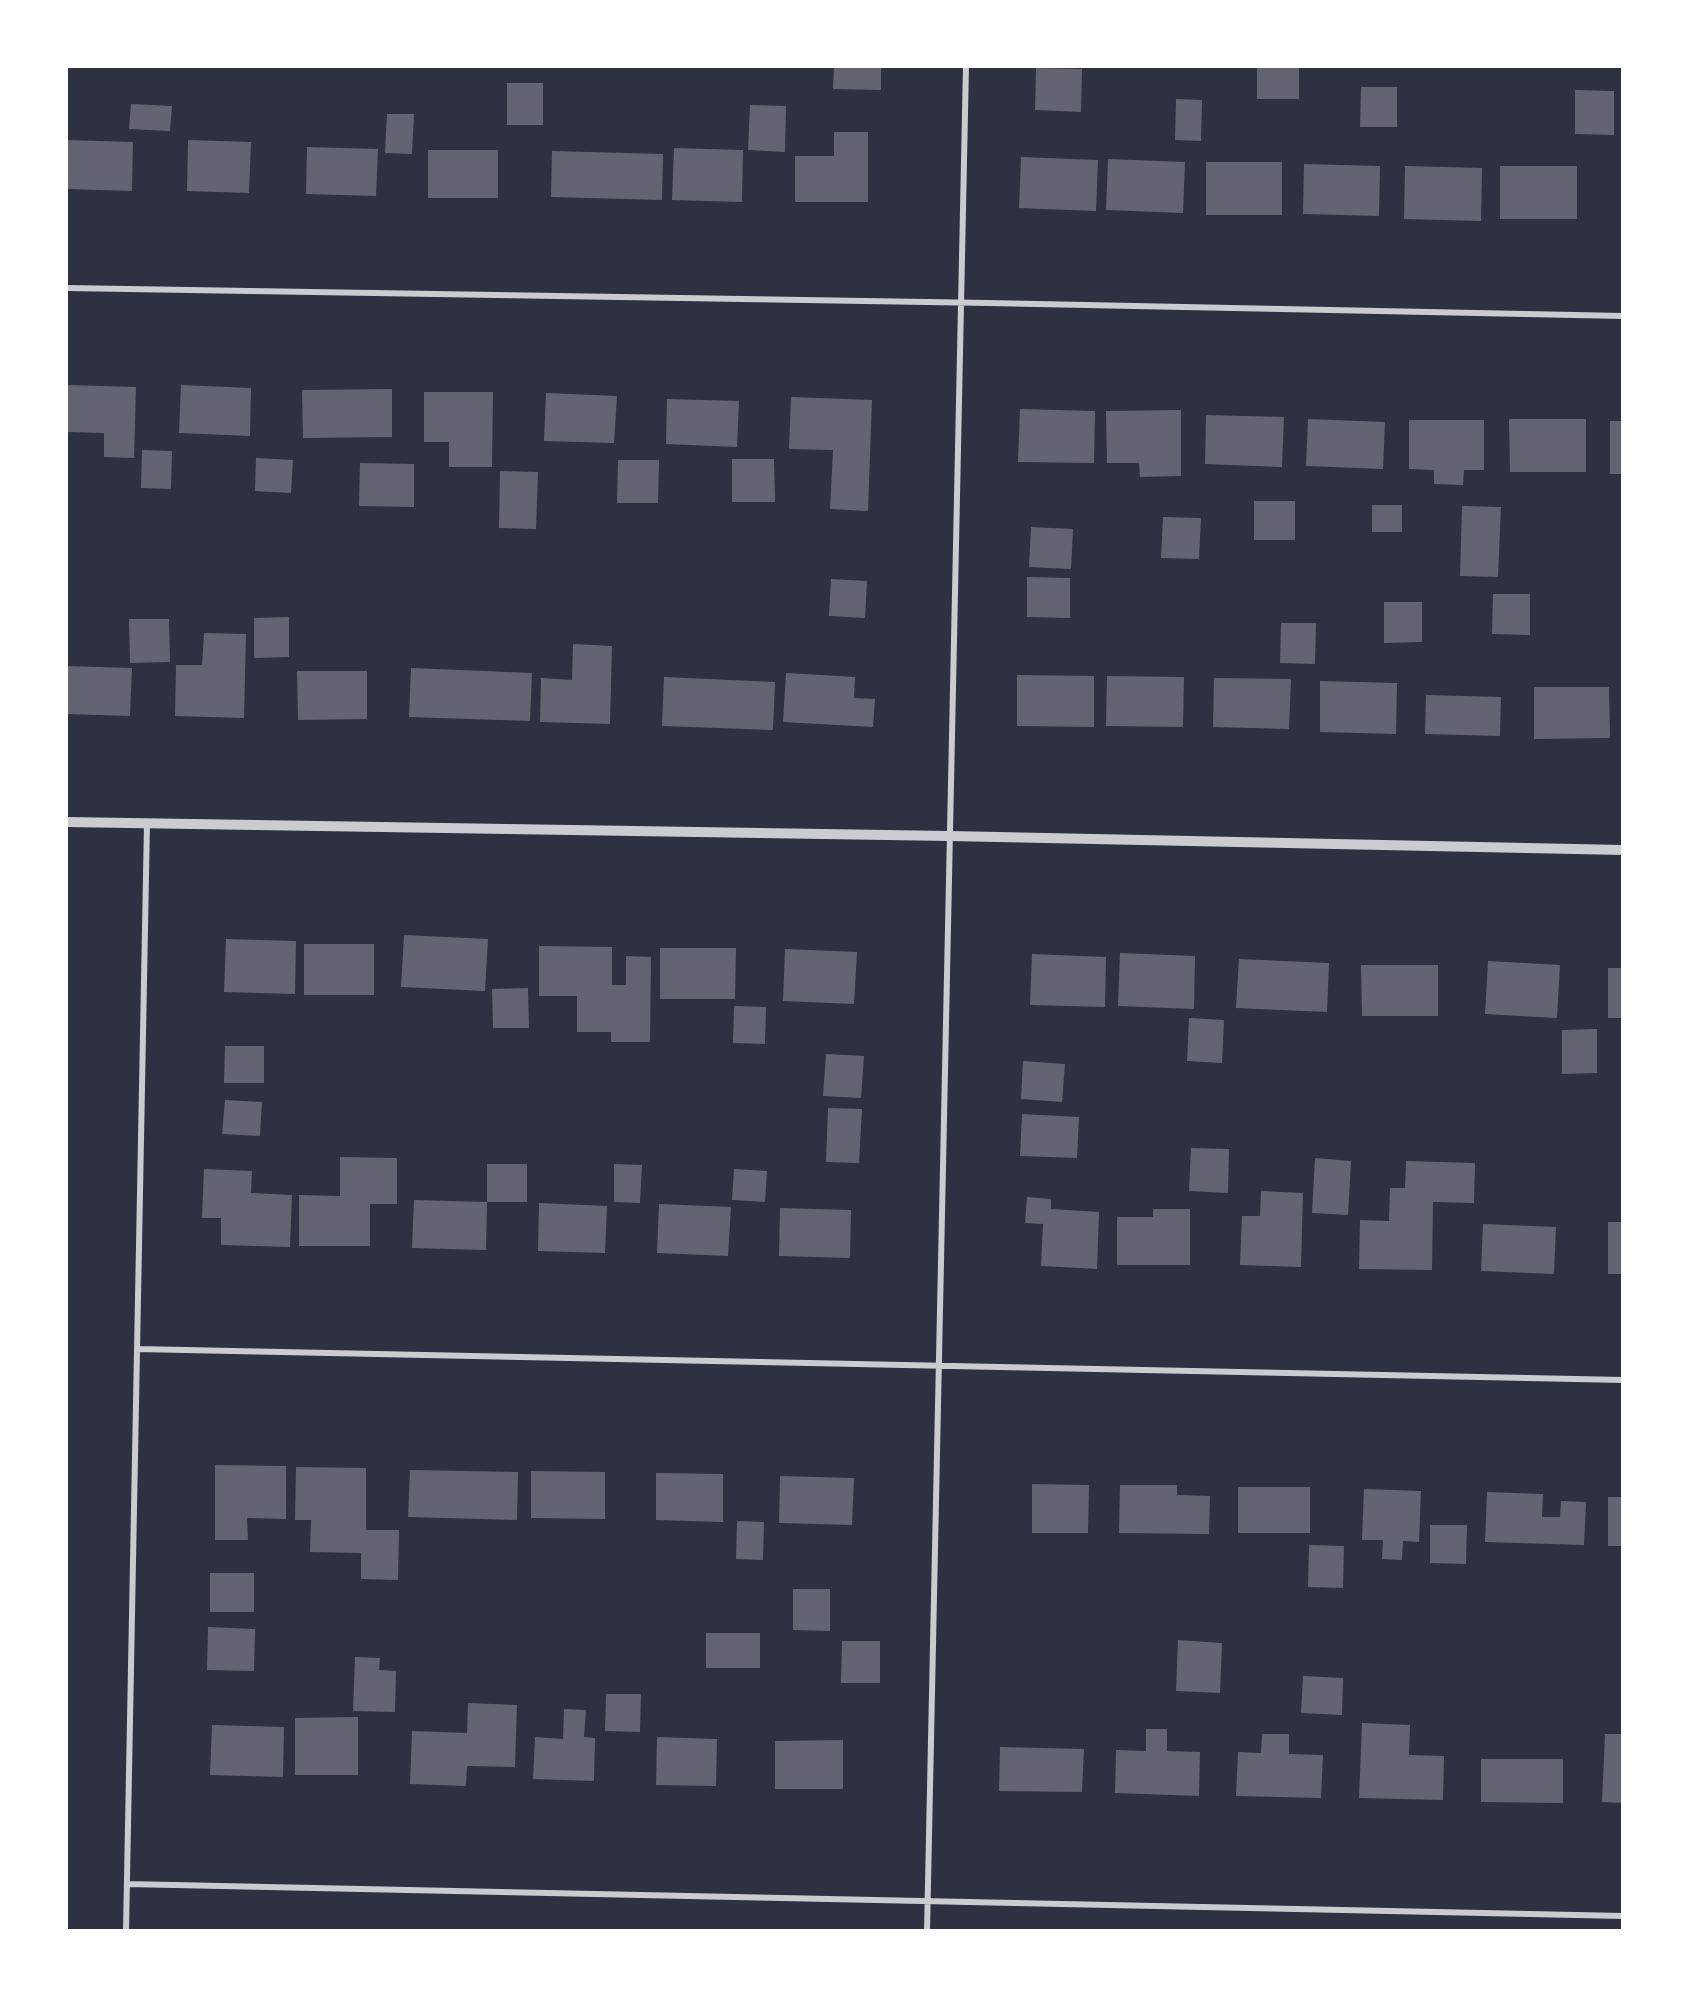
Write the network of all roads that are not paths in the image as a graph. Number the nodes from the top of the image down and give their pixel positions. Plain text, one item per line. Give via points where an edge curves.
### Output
1 (966, 66) edge
2 (66, 288) edge
3 (962, 302) junction
4 (1623, 316) edge
5 (66, 822) edge
6 (147, 823) junction
7 (949, 836) junction
8 (1623, 850) edge
9 (137, 1349) junction
10 (939, 1366) junction
11 (1623, 1380) edge
12 (127, 1884) junction
13 (927, 1901) junction
14 (1623, 1916) edge
15 (126, 1931) edge
16 (927, 1931) edge

1 - 3 street
2 - 3 street
3 - 4 street
3 - 7 street
5 - 6 street
6 - 7 street
6 - 9 street
7 - 8 street
7 - 10 street
9 - 10 street
9 - 12 street
10 - 11 street
10 - 13 street
12 - 13 street
12 - 15 street
13 - 14 street
13 - 16 street

